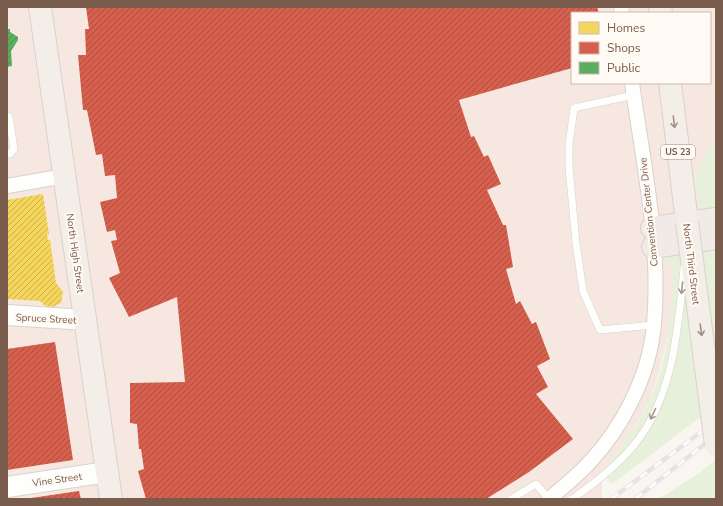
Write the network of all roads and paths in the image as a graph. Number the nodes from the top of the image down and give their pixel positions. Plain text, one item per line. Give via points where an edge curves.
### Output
1 (40, 7) edge
2 (670, 84) edge
3 (633, 89) edge
4 (7, 116) edge
5 (7, 154) edge
6 (65, 176) junction
7 (7, 186) edge
8 (716, 219) edge
9 (687, 222) junction
10 (653, 237) junction
11 (716, 238) edge
12 (7, 315) edge
13 (86, 320) junction
14 (654, 325) junction
15 (716, 445) edge
16 (107, 472) junction
17 (7, 487) edge
18 (111, 499) edge
19 (511, 499) edge
20 (549, 499) edge
21 (572, 499) edge

1 - 6 main road, North High Street
2 -> 9 main road, North Third Street / US 23
3 - 10 street, Convention Center Drive
3 - 14 lane via 574,108 569,167 575,235 583,291 600,330
4 - 5 lane via 14,149
6 - 7 street
6 - 13 main road, North High Street
8 - 10 highway
9 -> 15 main road, North Third Street / US 23, bridge
9 -> 21 lane, bridge via 679,314 671,364 662,396 635,444 615,465
10 - 11 highway
10 - 14 street, Convention Center Drive
12 - 13 street, Spruce Street
13 - 16 main road, North High Street
14 - 20 street, Convention Center Drive via 649,354 621,419 590,462
16 - 17 street, Vine Street
16 - 18 main road, North High Street
19 - 20 lane via 536,484

